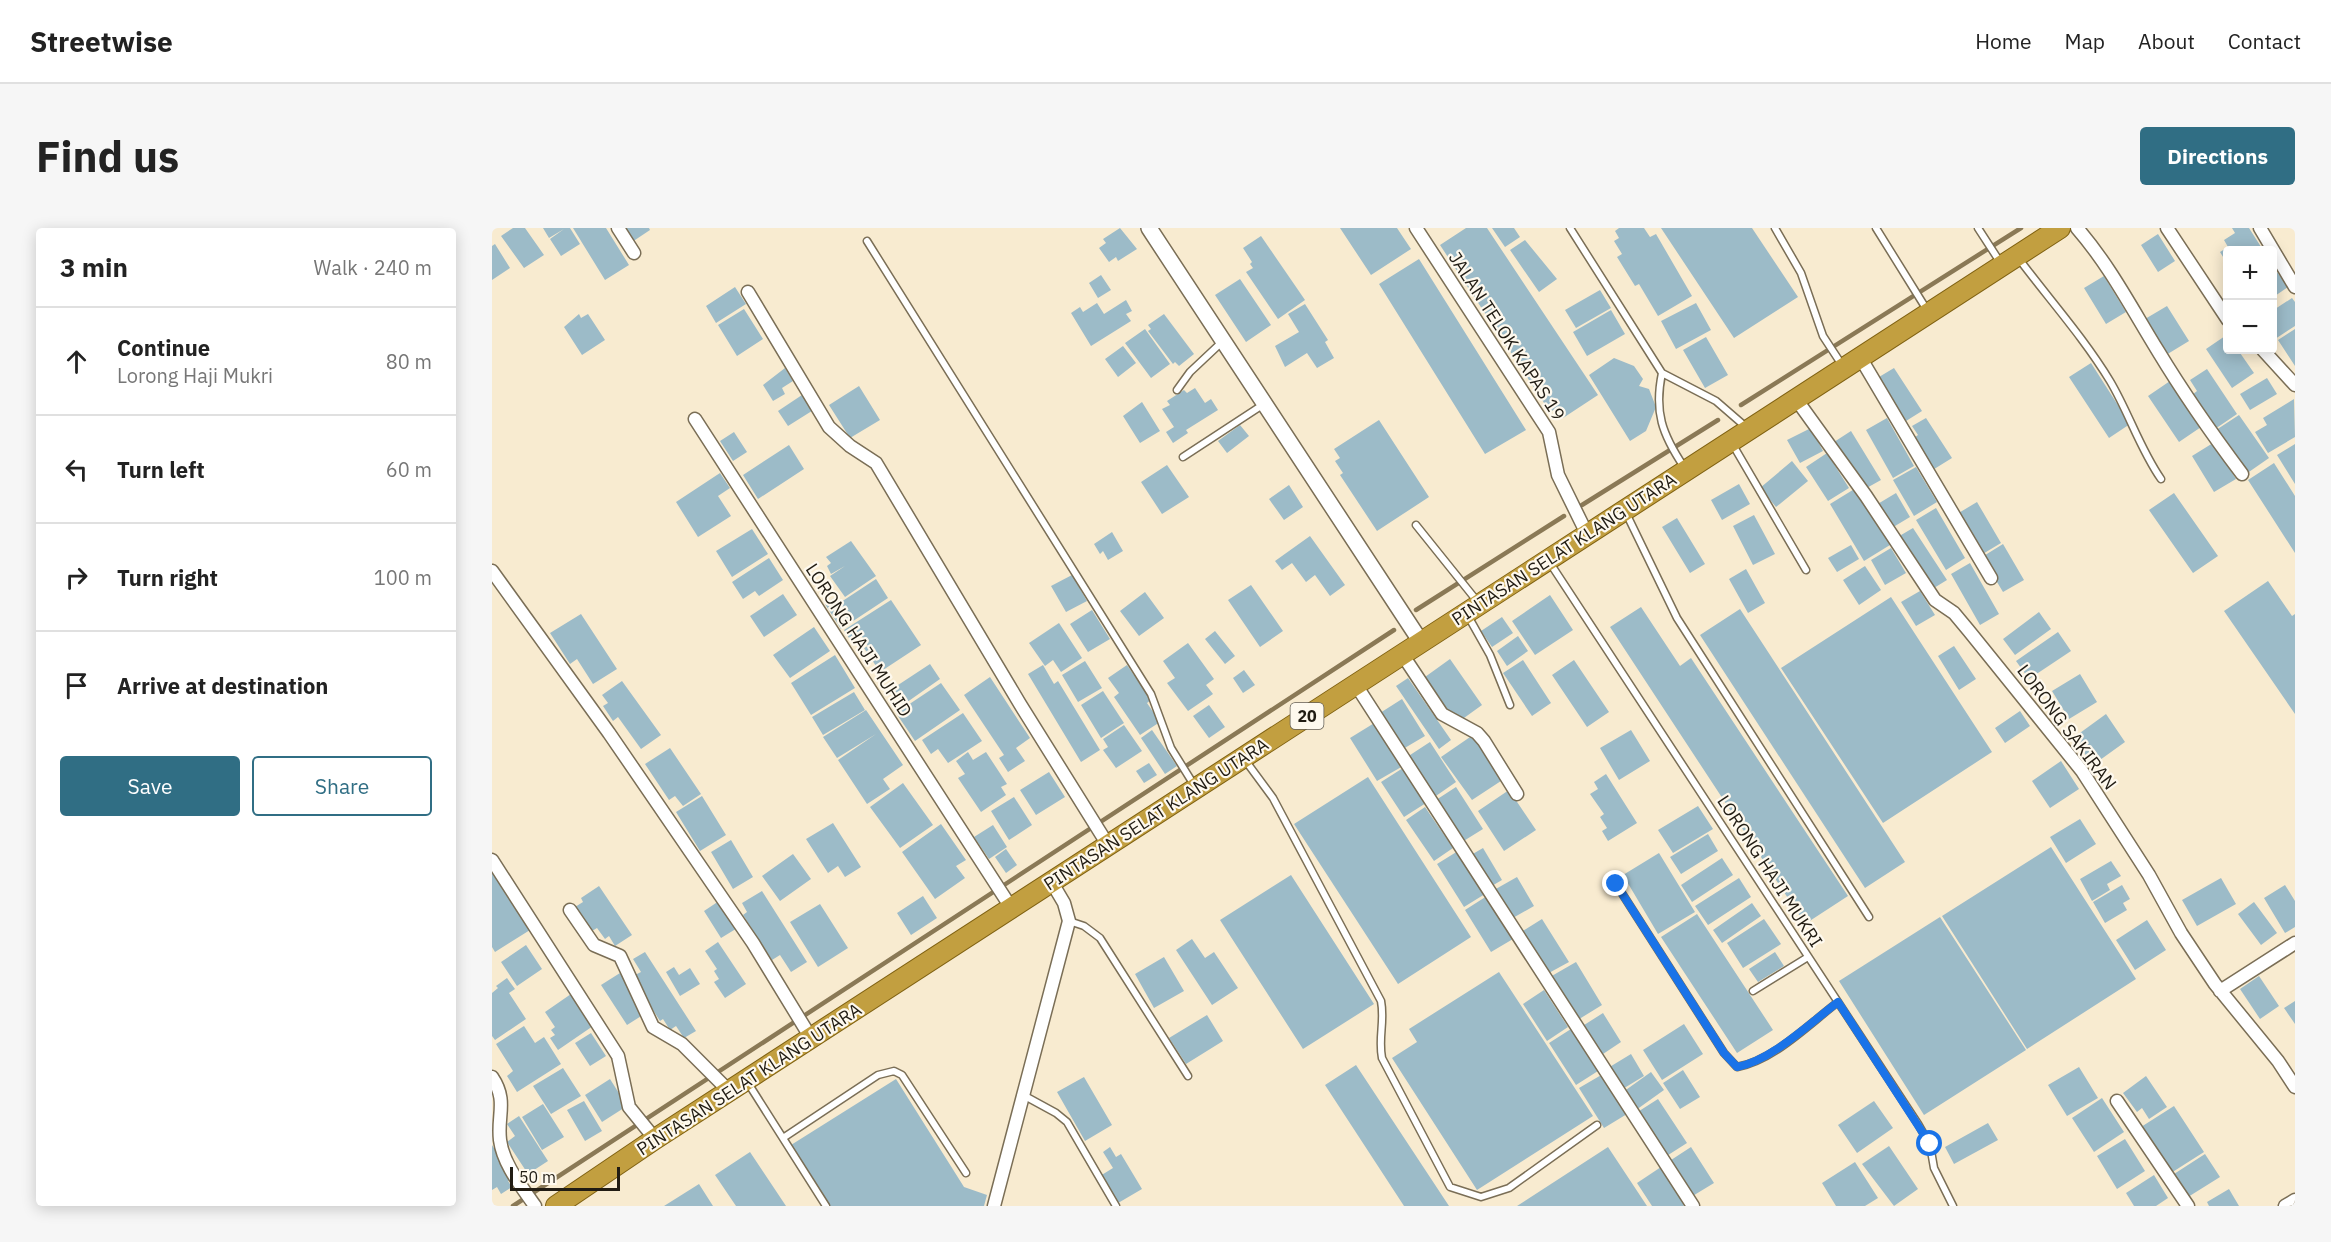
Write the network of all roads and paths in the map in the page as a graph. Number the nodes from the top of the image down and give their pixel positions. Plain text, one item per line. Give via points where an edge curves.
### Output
1 (618, 228) edge
2 (1149, 228) edge
3 (1416, 228) edge
4 (1570, 228) edge
5 (1775, 228) edge
6 (1876, 228) edge
7 (1978, 228) edge
8 (2060, 228) edge
9 (2077, 228) edge
10 (2260, 228) edge
11 (2168, 230) edge
12 (867, 241) dead end
13 (634, 253) dead end
14 (2004, 258) junction
15 (2295, 287) edge
16 (748, 292) dead end
17 (1925, 306) junction
18 (2223, 313) edge
19 (1223, 341) junction
20 (2267, 354) edge
21 (1860, 357) junction
22 (1844, 368) junction
23 (1662, 373) junction
24 (2295, 385) edge
25 (1177, 390) dead end
26 (1796, 399) junction
27 (1264, 404) junction
28 (695, 419) dead end
29 (1749, 430) junction
30 (1731, 442) junction
31 (1183, 457) dead end
32 (1682, 463) junction
33 (2242, 474) dead end
34 (2162, 479) dead end
35 (1624, 510) junction
36 (1416, 525) dead end
37 (1587, 534) junction
38 (1548, 560) junction
39 (492, 570) edge
40 (1806, 570) dead end
41 (1991, 578) dead end
42 (1471, 602) junction
43 (1420, 642) junction
44 (1402, 654) junction
45 (1356, 685) junction
46 (1510, 705) dead end
47 (1243, 757) junction
48 (1193, 784) junction
49 (1517, 794) dead end
50 (1104, 840) junction
51 (492, 860) edge
52 (1051, 881) junction
53 (1616, 884) dead end
54 (1009, 904) junction
55 (570, 910) dead end
56 (1869, 917) dead end
57 (1069, 921) junction
58 (2295, 944) edge
59 (1808, 957) junction
60 (1753, 991) dead end
61 (2220, 991) junction
62 (1838, 1002) junction
63 (807, 1033) junction
64 (2291, 1072) edge
65 (1188, 1076) dead end
66 (492, 1077) edge
67 (746, 1080) junction
68 (724, 1085) junction
69 (2295, 1087) edge
70 (1023, 1095) junction
71 (2117, 1101) dead end
72 (1597, 1125) dead end
73 (652, 1135) junction
74 (783, 1138) junction
75 (966, 1173) dead end
76 (2295, 1200) edge
77 (535, 1206) edge
78 (556, 1206) edge
79 (826, 1206) edge
80 (994, 1206) edge
81 (1116, 1206) edge
82 (1693, 1206) edge
83 (1953, 1206) edge
84 (2188, 1206) edge
85 (2285, 1206) edge

1 - 13 street
2 - 19 street
3 - 37 street, JALAN TELOK KAPAS 19 via 1549,432 1558,475
4 - 23 lane
5 - 22 lane via 1801,273 1823,336
6 - 17 lane
7 - 14 lane
8 - 14 highway, PINTASAN SELAT KLANG UTARA / 20
9 - 33 street via 2130,300 2200,417
10 - 15 street
11 - 18 street
12 - 48 lane via 1151,694 1162,729
14 - 17 highway, PINTASAN SELAT KLANG UTARA / 20
14 - 34 lane via 2109,379 2146,457
16 - 50 street via 829,427 876,463
17 - 21 highway, PINTASAN SELAT KLANG UTARA / 20
19 - 25 lane
19 - 27 street
20 - 24 street
21 - 22 highway, PINTASAN SELAT KLANG UTARA / 20
21 - 41 street
22 - 26 highway, PINTASAN SELAT KLANG UTARA / 20
23 - 29 lane via 1716,401
23 - 32 lane via 1659,419
26 - 29 highway, PINTASAN SELAT KLANG UTARA / 20
26 - 61 street, LORONG SAKIRAN via 1935,600 1954,613 2082,771
27 - 31 lane
27 - 43 street
28 - 54 street, LORONG HAJI MUHID
29 - 30 highway, PINTASAN SELAT KLANG UTARA / 20
30 - 32 highway, PINTASAN SELAT KLANG UTARA / 20
30 - 40 lane
32 - 35 highway, PINTASAN SELAT KLANG UTARA / 20
35 - 37 highway, PINTASAN SELAT KLANG UTARA / 20
35 - 56 lane via 1677,618
36 - 42 lane via 1459,578
37 - 38 highway, PINTASAN SELAT KLANG UTARA / 20
38 - 42 highway, PINTASAN SELAT KLANG UTARA / 20
38 - 59 lane, LORONG HAJI MUKRI
39 - 63 street via 753,943
42 - 43 highway, PINTASAN SELAT KLANG UTARA / 20
42 - 46 lane
43 - 44 highway, PINTASAN SELAT KLANG UTARA / 20
44 - 45 highway, PINTASAN SELAT KLANG UTARA / 20
44 - 49 street via 1442,714 1484,741
45 - 47 highway, PINTASAN SELAT KLANG UTARA / 20
45 - 82 street
47 - 48 highway, PINTASAN SELAT KLANG UTARA / 20
47 - 72 lane via 1274,798 1381,1001 1382,1058 1450,1187 1482,1197 1509,1188
48 - 50 highway, PINTASAN SELAT KLANG UTARA / 20
50 - 52 highway, PINTASAN SELAT KLANG UTARA / 20
51 - 73 street via 618,1056 629,1107
52 - 54 highway, PINTASAN SELAT KLANG UTARA / 20
52 - 57 street
53 - 62 lane via 1724,1053 1737,1067 1777,1048
54 - 63 highway, PINTASAN SELAT KLANG UTARA / 20
55 - 68 street via 594,945 620,956 653,1027 682,1044
57 - 65 lane via 1100,938
57 - 70 street
58 - 61 street
59 - 60 lane
59 - 62 lane, LORONG HAJI MUKRI
61 - 64 street, LORONG SAKIRAN
62 - 83 lane, LORONG HAJI MUKRI via 1930,1144 1934,1168
63 - 67 highway, PINTASAN SELAT KLANG UTARA / 20
64 - 69 street, LORONG SAKIRAN
66 - 77 street via 499,1088 503,1110 499,1137 502,1154
67 - 68 highway, PINTASAN SELAT KLANG UTARA / 20
67 - 74 lane
68 - 73 highway, PINTASAN SELAT KLANG UTARA / 20
70 - 80 street
70 - 81 lane via 1067,1122
71 - 84 street
73 - 78 highway, PINTASAN SELAT KLANG UTARA / 20
74 - 75 lane via 878,1075 894,1071 902,1075
74 - 79 lane
76 - 85 street

